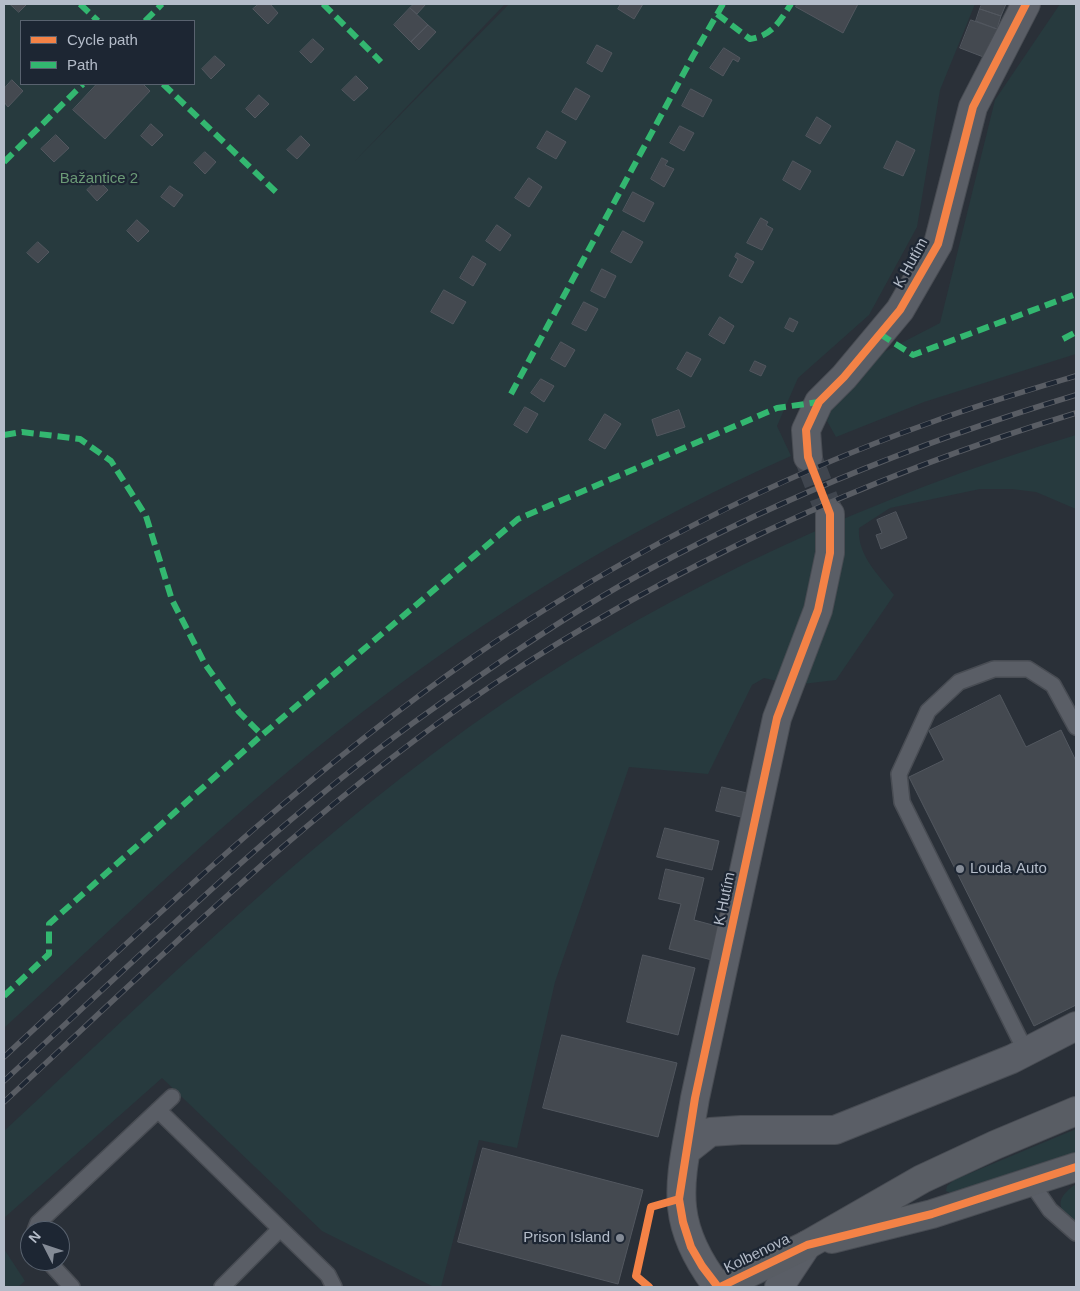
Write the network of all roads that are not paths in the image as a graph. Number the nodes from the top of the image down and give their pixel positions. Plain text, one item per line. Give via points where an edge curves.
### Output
1 (1026, 4) edge
2 (808, 457) tunnel mouth
3 (830, 514) tunnel mouth
4 (1076, 727) edge
5 (1076, 1026) edge
6 (1026, 1052) junction
7 (172, 1097) dead end
8 (158, 1110) junction
9 (1076, 1111) edge
10 (686, 1151) junction
11 (1076, 1167) edge
12 (1030, 1182) junction
13 (40, 1221) edge
14 (280, 1228) junction
15 (1076, 1233) edge
16 (806, 1245) junction
17 (57, 1271) edge
18 (72, 1287) edge
19 (222, 1287) edge
20 (334, 1287) edge
21 (719, 1287) edge
22 (779, 1287) edge

1 - 2 street, K Hutím via 973,107 938,244 900,310 819,402 806,430
3 - 10 street, K Hutím via 830,553 818,610 777,718
4 - 6 lane via 1053,685 1028,669 994,668 959,682 928,711 900,774 902,802
5 - 6 street
6 - 10 street via 835,1130 710,1132
7 - 8 lane
8 - 13 lane
8 - 14 lane
9 - 16 main road via 995,1144 922,1179
10 - 21 street, K Hutím via 680,1199 683,1222 691,1247
11 - 12 main road
12 - 15 lane via 1050,1210
12 - 16 main road via 932,1214
14 - 19 lane
14 - 20 lane via 328,1275
16 - 21 main road, Kolbenova
16 - 22 street
17 - 18 lane

